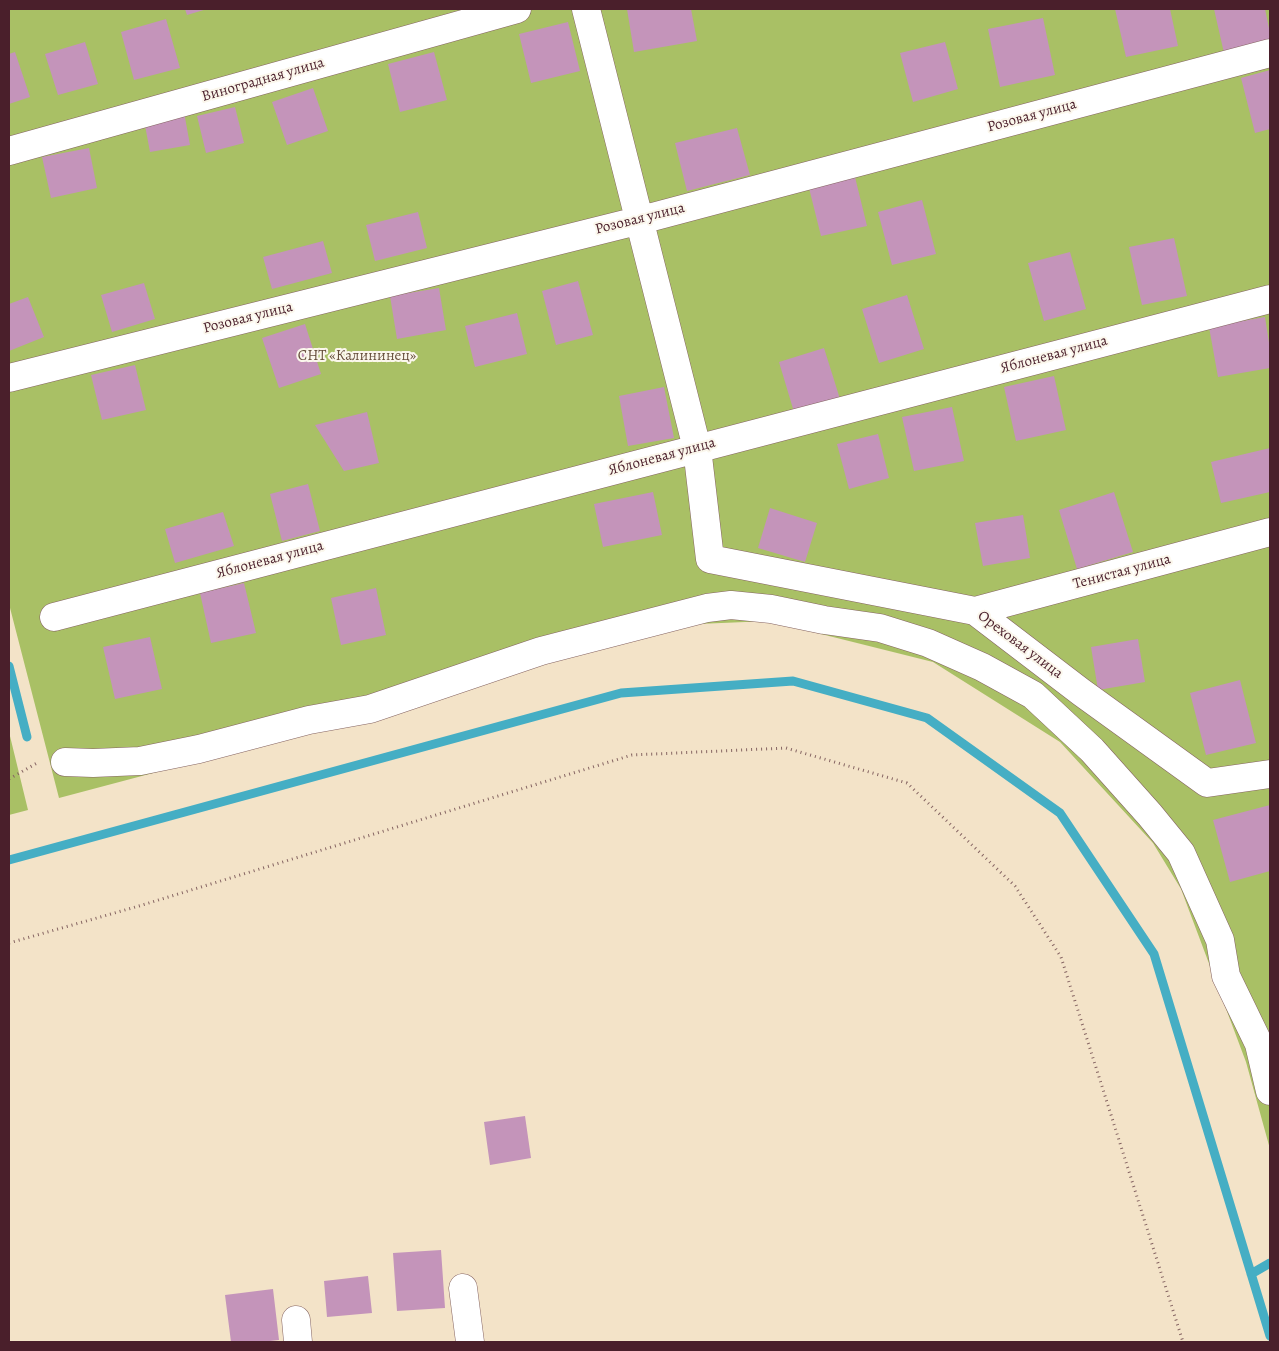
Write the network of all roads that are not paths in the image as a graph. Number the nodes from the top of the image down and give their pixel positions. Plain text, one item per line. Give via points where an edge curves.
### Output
1 (517, 9) edge
2 (586, 9) edge
3 (1270, 53) edge
4 (9, 151) edge
5 (641, 220) junction
6 (1270, 299) edge
7 (9, 378) edge
8 (697, 448) junction
9 (1270, 532) edge
10 (975, 611) junction
11 (54, 617) dead end
12 (65, 762) dead end
13 (1270, 774) edge
14 (1270, 1091) edge
15 (463, 1288) dead end
16 (470, 1342) edge

1 - 4 street, Виноградная улица
2 - 5 street
3 - 5 street, Розовая улица
5 - 7 street, Розовая улица
5 - 8 street
6 - 8 street, Яблоневая улица
8 - 10 street, Ореховая улица via 710,559
8 - 11 street, Яблоневая улица
9 - 10 street, Тенистая улица
10 - 13 street, Ореховая улица via 1207,783
12 - 14 street via 140,761 309,720 370,709 541,651 707,608 731,605 771,609 880,628 928,643 973,663 1033,696 1092,750 1156,823 1181,853 1220,940 1226,976 1259,1044
15 - 16 street

